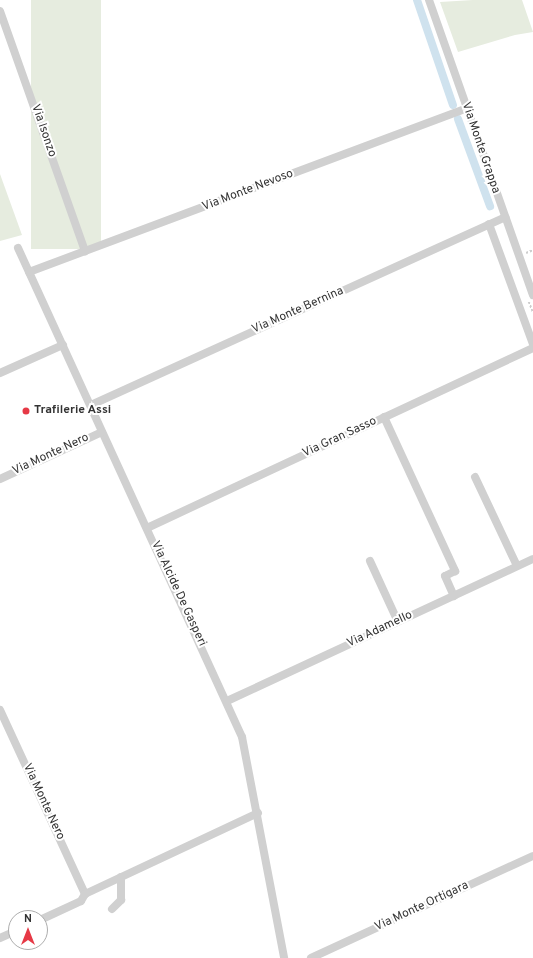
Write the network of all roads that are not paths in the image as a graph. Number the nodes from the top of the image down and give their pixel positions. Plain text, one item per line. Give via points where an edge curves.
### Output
1 (429, 0) edge
2 (0, 11) edge
3 (466, 109) junction
4 (505, 217) junction
5 (489, 224) junction
6 (18, 248) dead end
7 (85, 251) junction
8 (29, 272) junction
9 (533, 295) edge
10 (533, 344) edge
11 (63, 345) junction
12 (533, 348) edge
13 (0, 373) edge
14 (91, 405) junction
15 (384, 417) junction
16 (102, 432) junction
17 (475, 477) dead end
18 (0, 479) edge
19 (147, 528) junction
20 (533, 559) edge
21 (370, 560) dead end
22 (517, 566) junction
23 (454, 596) junction
24 (398, 622) junction
25 (227, 701) junction
26 (0, 710) edge
27 (258, 813) junction
28 (533, 856) edge
29 (121, 877) junction
30 (85, 894) junction
31 (112, 909) dead end
32 (48, 916) edge
33 (284, 958) edge
34 (311, 958) edge

1 - 3 street, Via Monte Grappa
2 - 7 street, Via Isonzo
3 - 4 street, Via Monte Grappa
3 - 7 street, Via Monte Nevoso
4 - 5 street, Via Monte Bernina
4 - 9 street, Via Monte Grappa
5 - 10 street
5 - 14 street, Via Monte Bernina
6 - 8 street, Via Alcide De Gasperi
7 - 8 street, Via Monte Nevoso
8 - 11 street, Via Alcide De Gasperi
11 - 13 street
11 - 14 street, Via Alcide De Gasperi
12 - 15 street, Via Gran Sasso
14 - 16 street, Via Alcide De Gasperi
15 - 19 street, Via Gran Sasso
15 - 23 street via 455,571 445,576
16 - 18 street, Via Monte Nero
16 - 19 street, Via Alcide De Gasperi
17 - 22 street
19 - 25 street, Via Alcide De Gasperi
20 - 22 street, Via Adamello
21 - 24 street
22 - 23 street, Via Adamello
23 - 24 street, Via Adamello
24 - 25 street, Via Adamello
25 - 27 street, Via Alcide De Gasperi via 242,737
26 - 30 street, Via Monte Nero
27 - 29 street
27 - 33 street, Via Alcide De Gasperi
28 - 34 street, Via Monte Ortigara
29 - 30 street
29 - 31 street via 121,900
30 - 32 street via 81,901

